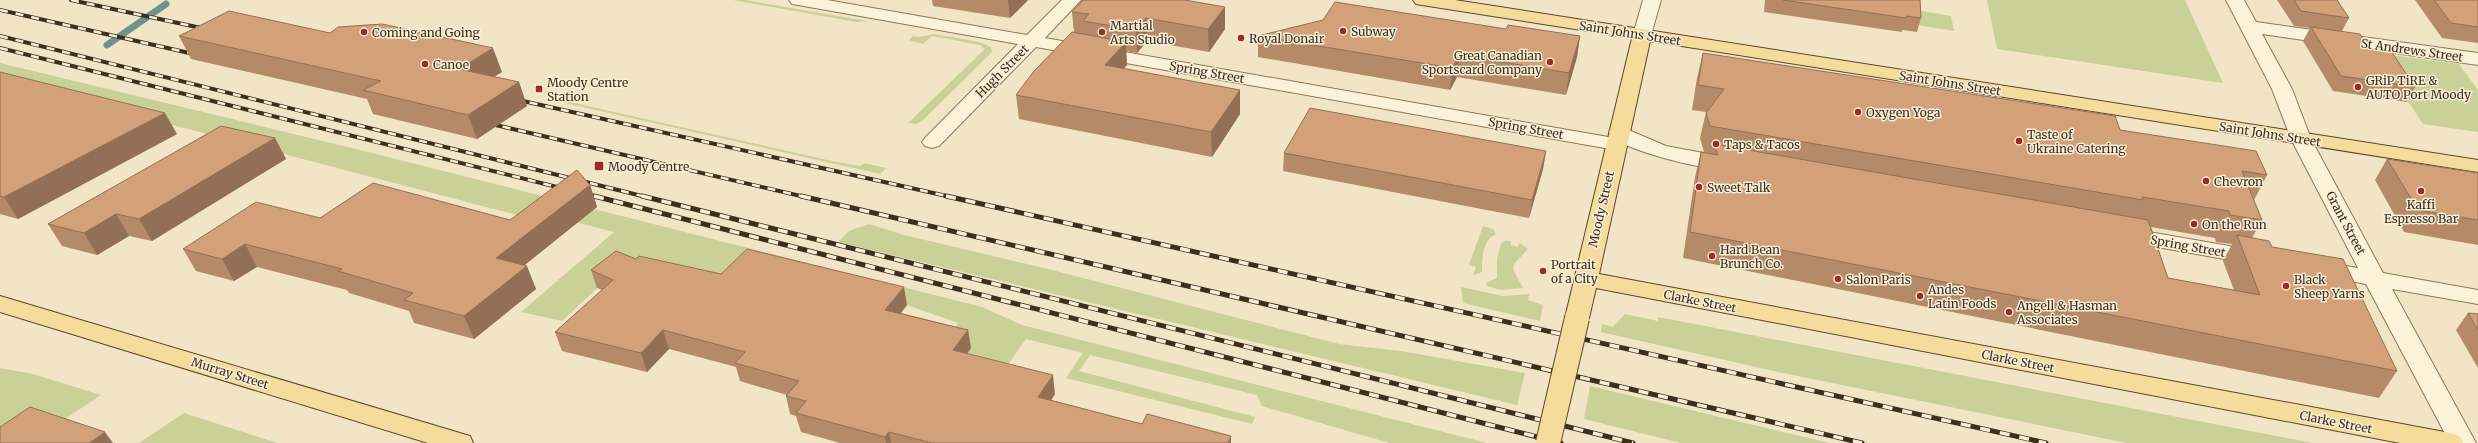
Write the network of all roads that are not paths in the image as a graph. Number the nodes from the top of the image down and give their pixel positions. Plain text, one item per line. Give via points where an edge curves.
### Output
1 (798, 0) edge
2 (1072, 0) edge
3 (1422, 0) edge
4 (1652, 0) edge
5 (2235, 0) edge
6 (2250, 27) junction
7 (1642, 35) junction
8 (1032, 41) junction
9 (2478, 59) edge
10 (1618, 138) junction
11 (2301, 139) junction
12 (932, 142) dead end
13 (2478, 166) edge
14 (1745, 167) edge
15 (2105, 231) edge
16 (2277, 262) edge
17 (2300, 266) edge
18 (1586, 279) junction
19 (2377, 279) junction
20 (2478, 297) edge
21 (0, 304) edge
22 (460, 443) edge
23 (1548, 443) edge
24 (2450, 443) edge
25 (2463, 443) edge

1 - 8 street, Spring Street
2 - 8 street, Hugh Street
3 - 7 main road, Saint Johns Street
4 - 7 street, Moody Street
5 - 6 street, Grant Street
6 - 9 street, St Andrews Street
6 - 11 street, Grant Street via 2282,89
7 - 10 main road, Moody Street
7 - 11 main road, Saint Johns Street
8 - 10 street, Spring Street
8 - 12 street, Hugh Street
10 - 14 street, Spring Street via 1654,151
10 - 18 main road, Moody Street
11 - 13 main road, Saint Johns Street
11 - 19 street, Grant Street
15 - 16 street, Spring Street
17 - 19 street
18 - 23 main road, Moody Street, bridge
18 - 24 main road, Clarke Street
19 - 20 street
19 - 25 street, Grant Street
21 - 22 main road, Murray Street

